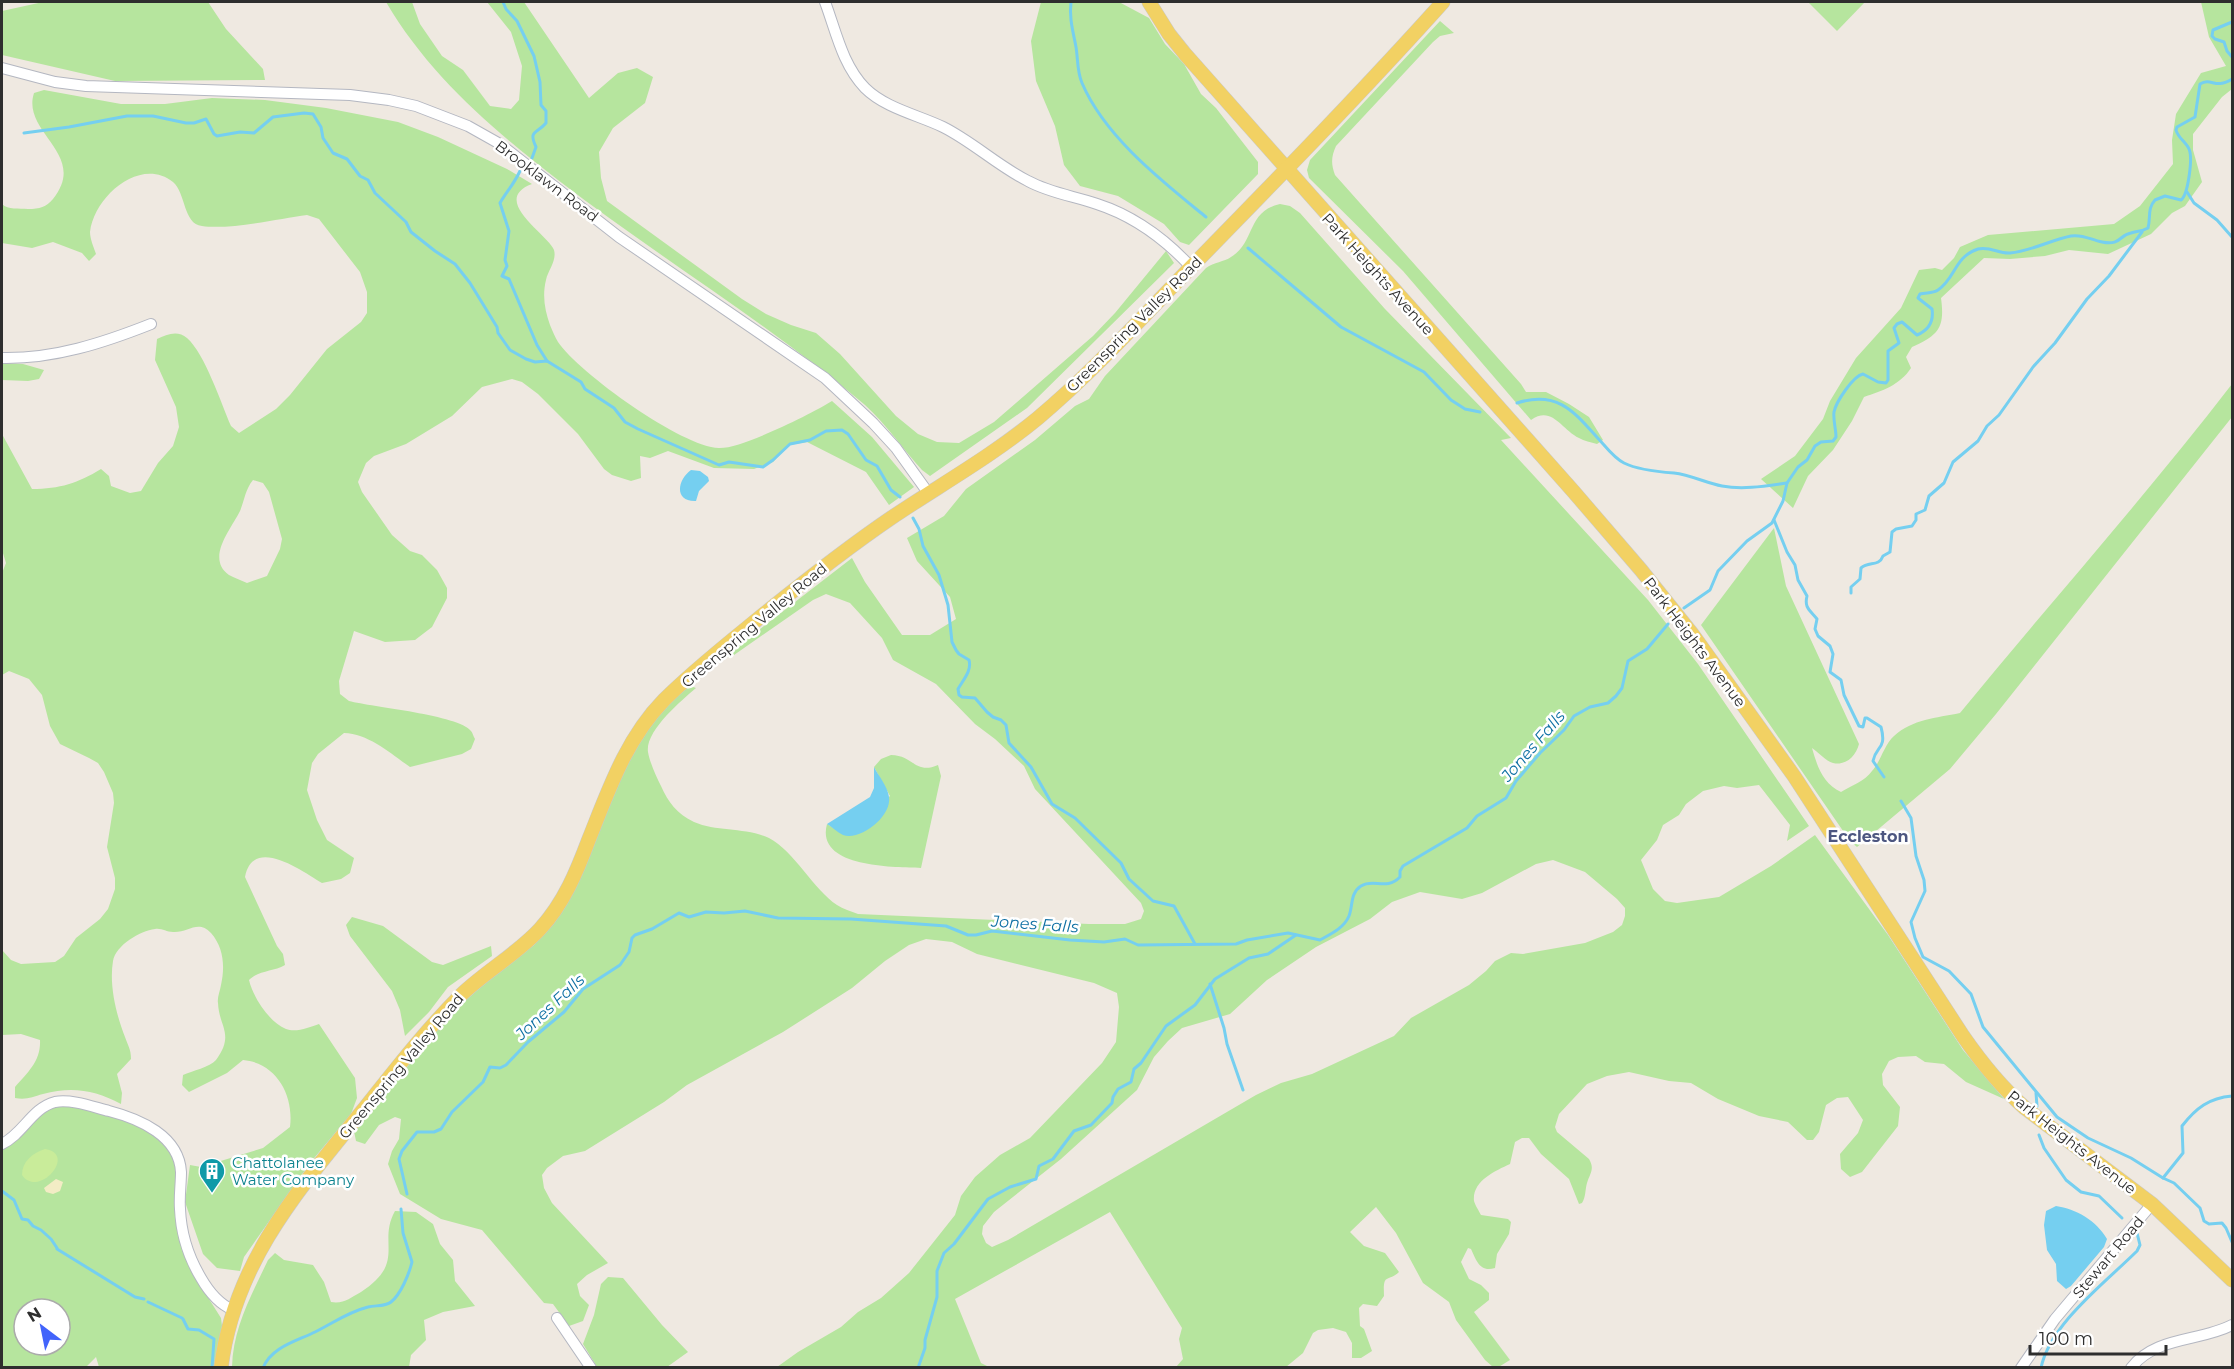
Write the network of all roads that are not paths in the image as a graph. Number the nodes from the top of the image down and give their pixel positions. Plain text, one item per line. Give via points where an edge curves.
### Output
1 (825, 2) edge
2 (1149, 2) edge
3 (1443, 2) edge
4 (2, 68) edge
5 (1286, 170) junction
6 (1191, 267) junction
7 (151, 324) dead end
8 (2, 358) edge
9 (930, 494) junction
10 (2, 1144) edge
11 (2152, 1204) junction
12 (2232, 1280) edge
13 (233, 1310) junction
14 (557, 1318) dead end
15 (2232, 1325) edge
16 (221, 1368) edge
17 (591, 1368) edge
18 (2020, 1368) edge
19 (2131, 1368) edge

1 - 6 street via 841,51 866,88 879,98 950,131 1029,182 1098,204 1133,220 1170,245
2 - 5 main road, Park Heights Avenue via 1185,54
3 - 5 main road, Greenspring Valley Road
4 - 9 street, Brooklawn Road via 86,86 350,95 425,109 468,126 500,144 619,237 825,378 896,448
5 - 6 main road, Greenspring Valley Road
5 - 11 main road, Park Heights Avenue via 1573,491 1693,635 1794,776 1992,1075 2025,1108
6 - 9 main road, Greenspring Valley Road via 1060,398 1002,446
7 - 8 street via 86,347
9 - 13 main road, Greenspring Valley Road via 856,542 791,592 718,651 649,716 625,753 574,878 550,917 447,1010 339,1140 280,1215 257,1252
10 - 13 street via 40,1109 57,1102 113,1112 161,1134 174,1150 181,1171 183,1234 195,1268 223,1306
11 - 12 main road, Park Heights Avenue
11 - 18 street, Stewart Road via 2055,1319
13 - 16 main road, Greenspring Valley Road
14 - 17 street
15 - 19 street via 2161,1346

